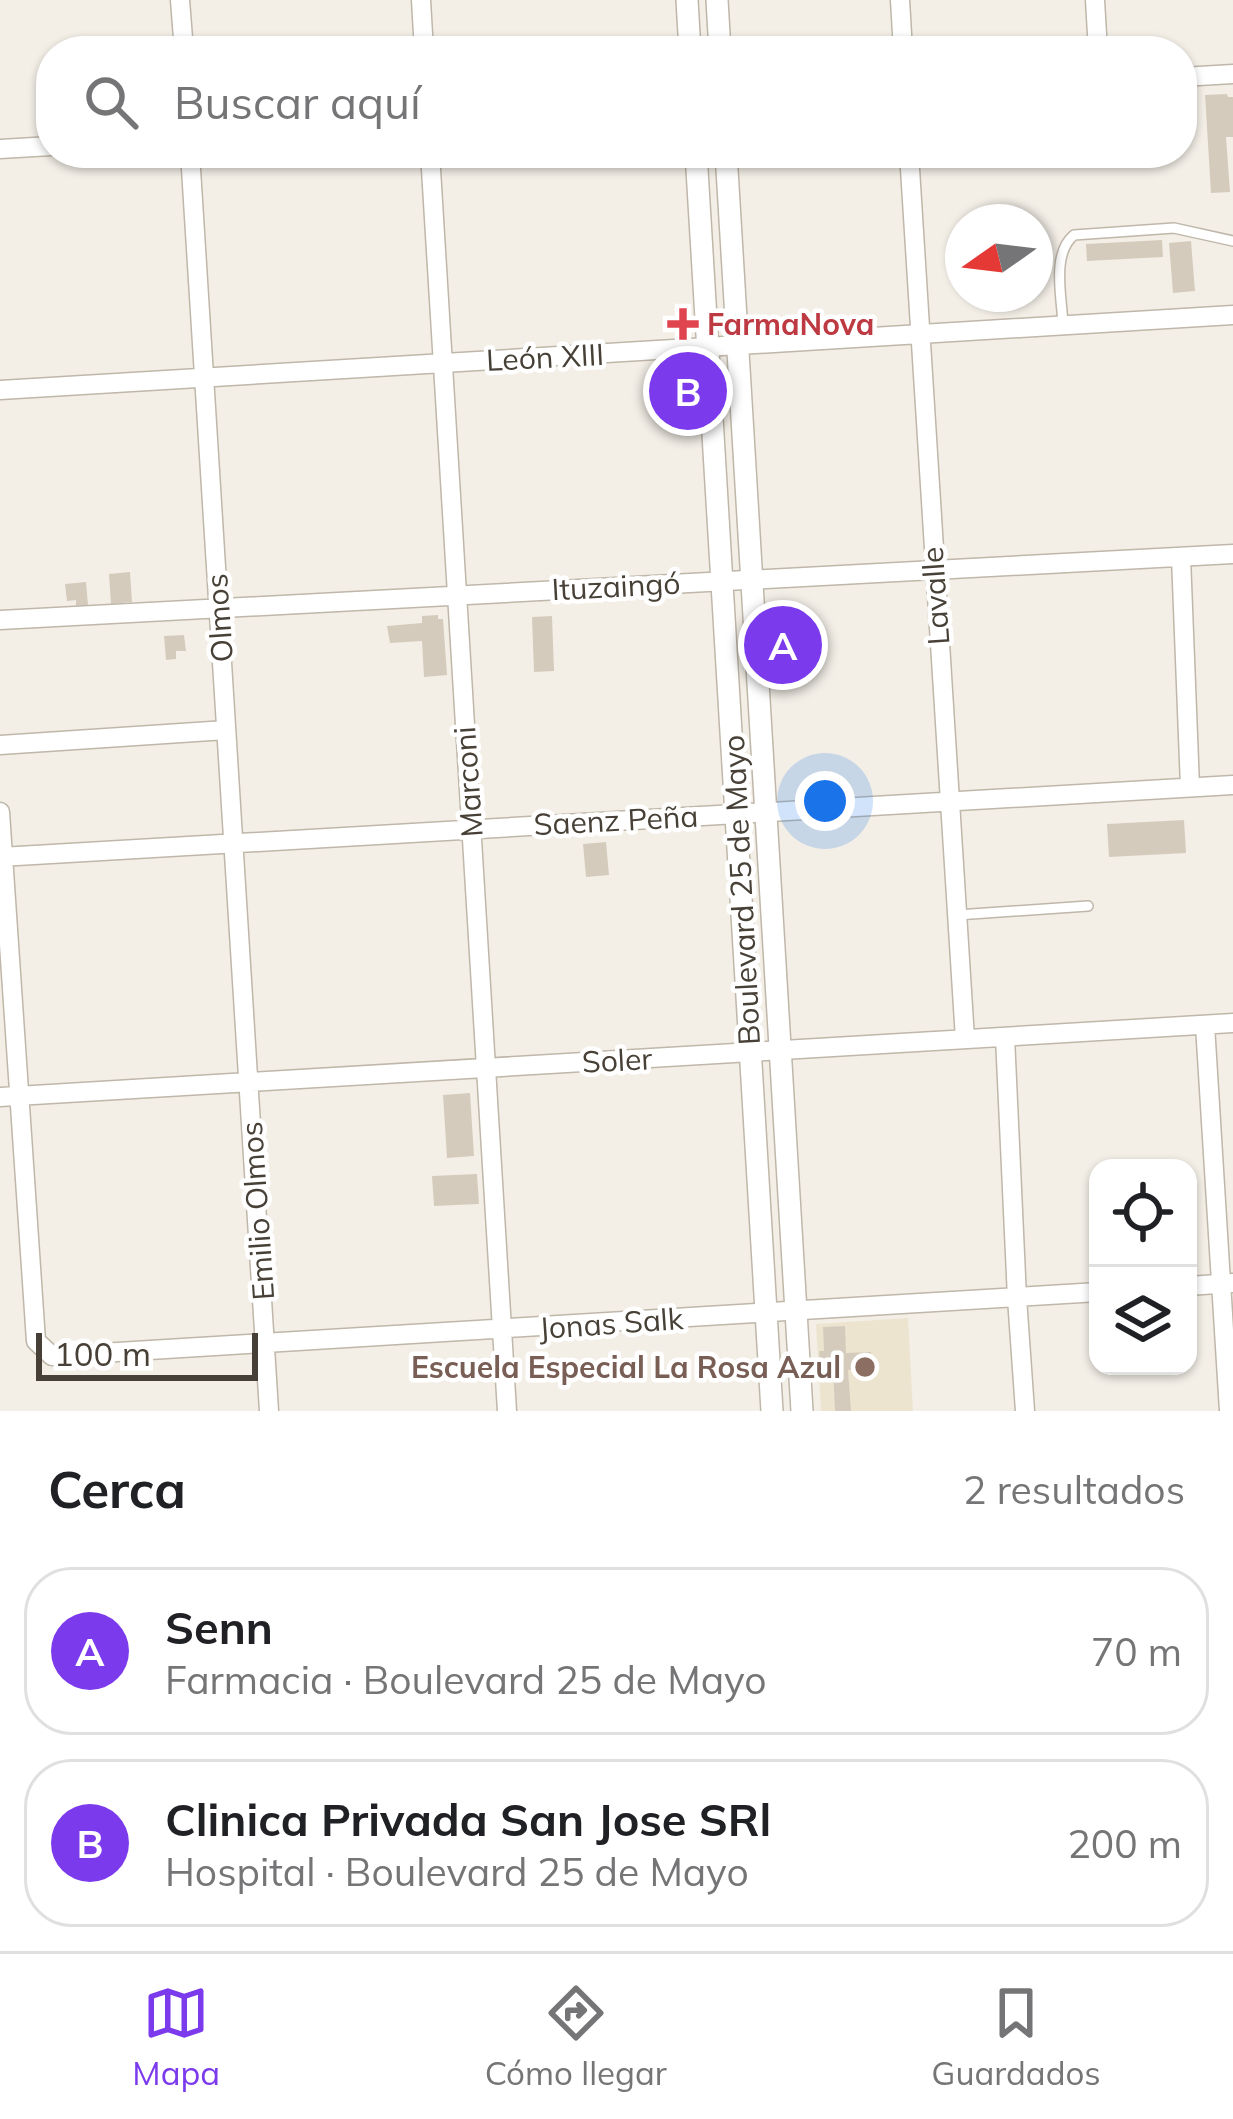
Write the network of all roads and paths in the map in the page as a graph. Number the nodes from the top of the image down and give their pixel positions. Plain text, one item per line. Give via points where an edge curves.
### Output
1 (180, 0) edge
2 (421, 0) edge
3 (687, 0) edge
4 (717, 0) edge
5 (900, 0) edge
6 (1095, 0) edge
7 (183, 36) edge
8 (423, 36) edge
9 (689, 36) edge
10 (719, 36) edge
11 (902, 36) edge
12 (1097, 36) edge
13 (1233, 74) edge
14 (1197, 76) edge
15 (36, 147) edge
16 (0, 149) edge
17 (191, 168) edge
18 (431, 168) edge
19 (697, 168) edge
20 (727, 168) edge
21 (910, 168) edge
22 (1233, 241) edge
23 (1233, 314) edge
24 (1063, 325) junction
25 (920, 334) junction
26 (738, 345) junction
27 (708, 347) junction
28 (441, 363) junction
29 (204, 377) junction
30 (0, 390) edge
31 (1233, 554) edge
32 (1181, 556) junction
33 (933, 570) junction
34 (752, 579) junction
35 (722, 581) junction
36 (456, 595) junction
37 (218, 607) junction
38 (0, 620) edge
39 (226, 730) junction
40 (0, 745) edge
41 (1233, 785) edge
42 (1190, 787) junction
43 (949, 800) junction
44 (766, 811) junction
45 (0, 812) edge
46 (736, 813) junction
47 (471, 829) junction
48 (233, 843) junction
49 (2, 857) edge
50 (1088, 906) dead end
51 (957, 915) junction
52 (5, 976) edge
53 (1233, 1023) edge
54 (1205, 1025) junction
55 (1005, 1037) junction
56 (965, 1039) junction
57 (781, 1050) junction
58 (751, 1052) junction
59 (486, 1068) junction
60 (248, 1082) junction
61 (9, 1096) edge
62 (1227, 1284) edge
63 (1197, 1286) edge
64 (1089, 1293) edge
65 (1017, 1298) junction
66 (796, 1312) junction
67 (766, 1314) junction
68 (502, 1330) junction
69 (265, 1345) junction
70 (269, 1411) edge
71 (507, 1411) edge
72 (772, 1411) edge
73 (802, 1411) edge
74 (1025, 1411) edge
75 (1228, 1411) edge

1 - 7 street
2 - 8 street
3 - 9 street
4 - 10 street
5 - 11 street
6 - 12 street
13 - 14 street
15 - 16 street
17 - 29 street, Olmos
18 - 28 street, Marconi
19 - 27 street, Boulevard 25 de Mayo
20 - 26 street, Boulevard 25 de Mayo
21 - 25 street, Lavalle
22 - 24 lane via 1174,228 1074,235 1060,258
23 - 24 street, León XIII
24 - 25 street, León XIII
25 - 26 street, León XIII
25 - 33 street, Lavalle
26 - 27 street, León XIII
26 - 34 street, Boulevard 25 de Mayo
27 - 28 street, León XIII
27 - 35 street, Boulevard 25 de Mayo
28 - 29 street, León XIII
28 - 36 street, Marconi
29 - 30 street, León XIII
29 - 37 street, Olmos
31 - 32 street, Ituzaingó
32 - 33 street, Ituzaingó
32 - 42 street
33 - 34 street, Ituzaingó
33 - 43 street, Lavalle
34 - 35 street, Ituzaingó
34 - 44 street, Boulevard 25 de Mayo
35 - 36 street, Ituzaingó
35 - 46 street, Boulevard 25 de Mayo
36 - 37 street, Ituzaingó
36 - 47 street, Marconi
37 - 38 street, Ituzaingó
37 - 39 street, Olmos
39 - 40 street
39 - 48 street, Olmos
41 - 42 street, Saenz Peña
42 - 43 street, Saenz Peña
43 - 44 street, Saenz Peña
43 - 51 street, Lavalle
44 - 46 street, Saenz Peña
44 - 57 street, Boulevard 25 de Mayo
45 - 49 street
46 - 47 street, Saenz Peña
46 - 58 street, Boulevard 25 de Mayo
47 - 48 street, Saenz Peña
47 - 59 street, Marconi
48 - 49 street, Saenz Peña
48 - 60 street, Olmos
49 - 52 street
50 - 51 lane
51 - 56 street, Lavalle
52 - 61 street
53 - 54 street, Soler
54 - 55 street, Soler
54 - 62 street
55 - 56 street, Soler
55 - 65 street
56 - 57 street, Soler
57 - 58 street, Soler
57 - 66 street, Boulevard 25 de Mayo
58 - 59 street, Soler
58 - 67 street, Boulevard 25 de Mayo
59 - 60 street, Soler
59 - 68 street, Marconi
60 - 61 street, Soler
60 - 69 street, Emilio Olmos
61 - 69 street, Jonas Salk via 36,1341 52,1356
62 - 63 street
62 - 75 street
64 - 65 street, Jonas Salk
65 - 66 street, Jonas Salk
65 - 74 street
66 - 67 street, Jonas Salk
66 - 73 street, Boulevard 25 de Mayo
67 - 68 street, Jonas Salk
67 - 72 street, Boulevard 25 de Mayo
68 - 69 street, Jonas Salk
68 - 71 street, Marconi
69 - 70 street, Emilio Olmos

